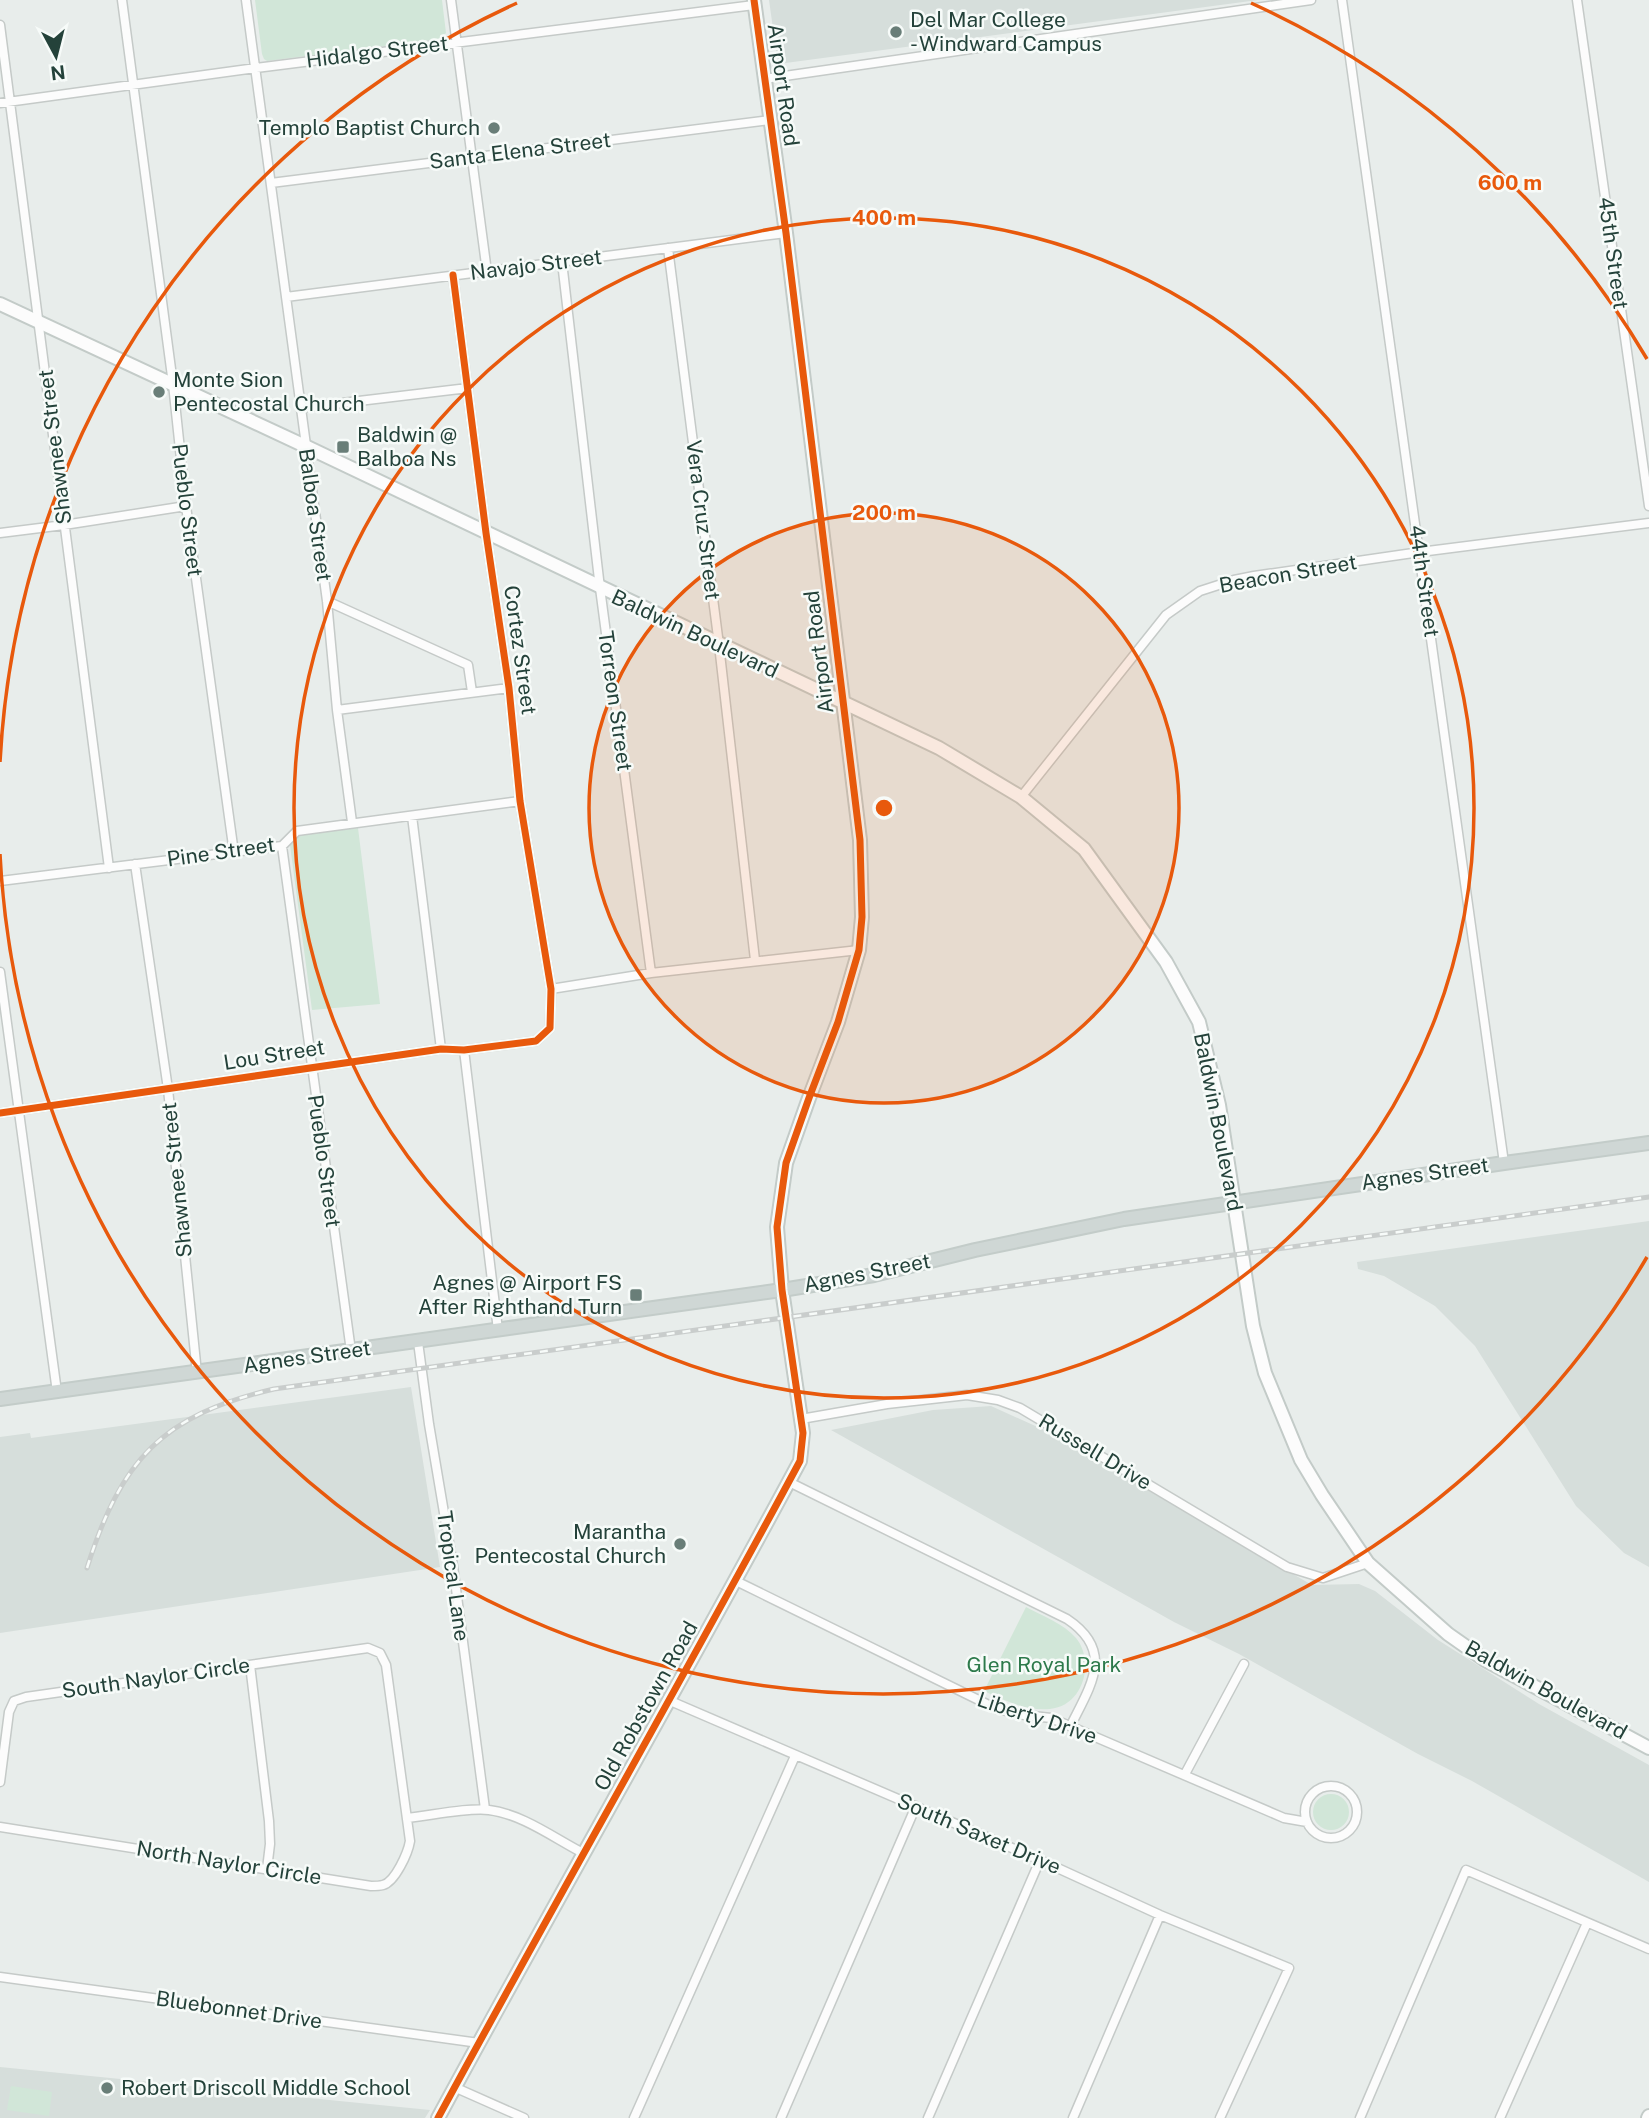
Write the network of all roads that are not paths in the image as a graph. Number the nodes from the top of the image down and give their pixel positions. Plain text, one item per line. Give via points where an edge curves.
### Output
1 (122, 0) edge
2 (246, 0) edge
3 (451, 0) edge
4 (1311, 0) edge
5 (1342, 0) edge
6 (1577, 0) edge
7 (754, 3) edge
8 (0, 25) edge
9 (457, 42) junction
10 (256, 68) junction
11 (764, 79) junction
12 (134, 86) junction
13 (10, 102) junction
14 (0, 103) edge
15 (770, 120) junction
16 (471, 157) junction
17 (271, 183) junction
18 (786, 233) junction
19 (668, 248) junction
20 (562, 262) junction
21 (487, 272) junction
22 (453, 275) junction
23 (286, 297) junction
24 (0, 304) edge
25 (40, 324) junction
26 (173, 384) junction
27 (468, 388) junction
28 (300, 408) junction
29 (305, 446) junction
30 (186, 506) junction
31 (1649, 506) edge
32 (1649, 523) edge
33 (64, 525) junction
34 (0, 533) edge
35 (486, 533) junction
36 (1420, 552) junction
37 (600, 588) junction
38 (327, 601) junction
39 (719, 645) junction
40 (509, 688) junction
41 (472, 692) junction
42 (843, 703) junction
43 (337, 710) junction
44 (1021, 797) junction
45 (520, 802) junction
46 (412, 816) junction
47 (352, 822) junction
48 (282, 846) junction
49 (233, 853) junction
50 (135, 864) junction
51 (109, 869) junction
52 (0, 881) edge
53 (859, 950) junction
54 (755, 960) junction
55 (0, 972) edge
56 (650, 973) junction
57 (551, 989) junction
58 (550, 1028) joint
59 (441, 1049) junction
60 (464, 1049) junction
61 (310, 1066) junction
62 (168, 1089) junction
63 (20, 1111) junction
64 (0, 1113) edge
65 (1649, 1143) edge
66 (1504, 1163) junction
67 (1235, 1203) junction
68 (782, 1290) junction
69 (498, 1330) junction
70 (418, 1342) junction
71 (351, 1351) junction
72 (197, 1373) junction
73 (57, 1392) junction
74 (0, 1399) edge
75 (801, 1419) junction
76 (789, 1482) junction
77 (1368, 1563) junction
78 (736, 1581) junction
79 (380, 1653) joint
80 (1244, 1664) dead end
81 (250, 1665) junction
82 (668, 1700) junction
83 (1071, 1726) junction
84 (1649, 1748) edge
85 (795, 1756) junction
86 (1185, 1774) junction
87 (0, 1782) edge
88 (916, 1806) junction
89 (485, 1809) junction
90 (407, 1818) junction
91 (1307, 1822) junction
92 (0, 1827) edge
93 (583, 1853) junction
94 (1040, 1860) junction
95 (267, 1869) junction
96 (1160, 1915) junction
97 (1587, 1923) junction
98 (1649, 1949) edge
99 (0, 1977) edge
100 (479, 2043) junction
101 (454, 2087) junction
102 (438, 2118) edge
103 (524, 2118) edge
104 (634, 2118) edge
105 (781, 2118) edge
106 (928, 2118) edge
107 (1073, 2118) edge
108 (1220, 2118) edge
109 (1360, 2118) edge
110 (1500, 2118) edge

1 - 12 street, Pueblo Street
2 - 10 street, Balboa Street
3 - 9 street
4 - 11 street
5 - 36 street, 44th Street
6 - 31 street, 45th Street
7 - 9 street, Hidalgo Street
7 - 11 main road, Airport Road
8 - 13 street, Shawnee Street
9 - 10 street, Hidalgo Street
9 - 16 street
10 - 12 street, Hidalgo Street
10 - 17 street, Balboa Street
11 - 15 main road, Airport Road
12 - 13 street, Hidalgo Street
12 - 26 street, Pueblo Street
13 - 14 street, Hidalgo Street
13 - 25 street, Shawnee Street
15 - 16 street, Santa Elena Street
15 - 18 main road, Airport Road
16 - 17 street, Santa Elena Street
16 - 21 street
17 - 23 street, Balboa Street
18 - 19 street, Navajo Street
18 - 42 main road, Airport Road
19 - 20 street, Navajo Street
19 - 39 street, Vera Cruz Street
20 - 21 street, Navajo Street
20 - 37 street, Torreon Street
21 - 22 street, Navajo Street
22 - 23 street, Navajo Street
22 - 27 street, Cortez Street
23 - 28 street, Balboa Street
24 - 25 main road, Baldwin Boulevard
25 - 26 main road, Baldwin Boulevard
25 - 33 street, Shawnee Street
26 - 29 main road, Baldwin Boulevard
26 - 30 street, Pueblo Street
27 - 28 street
27 - 35 street, Cortez Street
28 - 29 street, Balboa Street
29 - 35 main road, Baldwin Boulevard
29 - 38 street, Balboa Street
30 - 33 street
30 - 49 street, Pueblo Street
32 - 36 street, Beacon Street
33 - 34 street
33 - 51 street, Shawnee Street
35 - 37 main road, Baldwin Boulevard
35 - 40 street, Cortez Street
36 - 44 street, Beacon Street via 1234,580 1200,591 1166,615
36 - 66 street, 44th Street
37 - 39 main road, Baldwin Boulevard
37 - 56 street, Torreon Street
38 - 41 street via 468,665
38 - 43 street, Balboa Street
39 - 42 main road, Baldwin Boulevard
39 - 54 street, Vera Cruz Street
40 - 41 street
40 - 45 street, Cortez Street
41 - 43 street
42 - 44 main road, Baldwin Boulevard via 939,748
42 - 53 main road, Airport Road via 860,840
43 - 47 street, Balboa Street
44 - 67 main road, Baldwin Boulevard via 1084,849 1166,962 1199,1022
45 - 46 street, Pine Street
45 - 57 street, Cortez Street
46 - 47 street, Pine Street
46 - 59 street
47 - 48 street, Pine Street via 297,831
48 - 49 street, Pine Street
48 - 61 street, Pueblo Street
49 - 50 street, Pine Street
50 - 51 street, Pine Street
50 - 62 street, Shawnee Street
51 - 52 street, Pine Street
53 - 54 street
53 - 68 main road, Airport Road via 786,1163 777,1227
54 - 56 street
55 - 63 street
56 - 57 street
57 - 58 street, Cortez Street
58 - 60 street, Lou Street via 536,1041
59 - 60 street, Lou Street
59 - 61 street, Lou Street
60 - 69 street
61 - 62 street, Lou Street
61 - 71 street, Pueblo Street
62 - 63 street, Lou Street
62 - 72 street, Shawnee Street
63 - 64 street, Lou Street
63 - 73 street
65 - 66 main road, Agnes Street
66 - 67 main road, Agnes Street
67 - 68 main road, Agnes Street via 1124,1219 874,1275
67 - 77 main road, Baldwin Boulevard via 1253,1326 1265,1373 1301,1460
68 - 69 main road, Agnes Street
68 - 75 main road, Old Robstown Road
69 - 70 main road, Agnes Street
70 - 71 main road, Agnes Street
70 - 89 street, Tropical Lane
71 - 72 main road, Agnes Street
72 - 73 main road, Agnes Street
73 - 74 main road, Agnes Street
75 - 76 main road, Old Robstown Road via 803,1446
75 - 77 street, Russell Drive via 967,1395 998,1400 1020,1408 1287,1567 1323,1578
76 - 78 main road, Old Robstown Road
76 - 83 street via 1078,1626 1091,1644 1095,1676
77 - 84 main road, Baldwin Boulevard via 1448,1634 1485,1660
78 - 82 main road, Old Robstown Road
78 - 83 street, Liberty Drive via 997,1709
79 - 81 street, South Naylor Circle via 368,1648
79 - 90 street, North Naylor Circle via 386,1665
80 - 86 street
81 - 87 street, South Naylor Circle via 14,1701
81 - 95 street via 270,1821
82 - 85 street, South Saxet Drive
82 - 93 main road, Old Robstown Road
83 - 86 street, Liberty Drive
85 - 88 street, South Saxet Drive
85 - 104 street
86 - 91 street, Liberty Drive via 1284,1818
88 - 94 street, South Saxet Drive
88 - 105 street
89 - 90 street
89 - 93 street via 518,1818
90 - 95 street, North Naylor Circle via 408,1852 383,1885
91 - 91 street via 1322,1837 1344,1835 1352,1827 1357,1806 1344,1789 1323,1787 1307,1801
92 - 95 street, North Naylor Circle
93 - 100 main road, Old Robstown Road
94 - 96 street, South Saxet Drive
94 - 106 street
96 - 107 street
96 - 108 street, South Saxet Drive via 1289,1968
97 - 98 street
97 - 109 street via 1466,1870
97 - 110 street
99 - 100 street, Bluebonnet Drive
100 - 101 main road, Old Robstown Road
101 - 102 main road, Old Robstown Road
101 - 103 street

